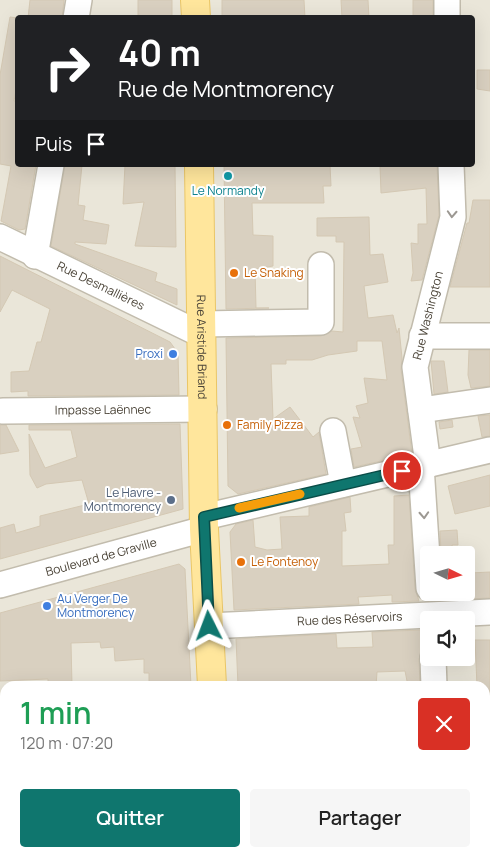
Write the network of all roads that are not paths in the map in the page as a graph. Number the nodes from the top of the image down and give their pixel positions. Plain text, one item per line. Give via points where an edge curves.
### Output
1 (79, 0) edge
2 (196, 0) edge
3 (447, 0) edge
4 (76, 15) edge
5 (196, 15) edge
6 (447, 15) edge
7 (51, 167) edge
8 (198, 167) edge
9 (451, 167) edge
10 (0, 237) edge
11 (35, 256) junction
12 (321, 265) dead end
13 (202, 330) junction
14 (422, 336) junction
15 (490, 336) edge
16 (490, 400) edge
17 (204, 409) junction
18 (421, 410) junction
19 (3, 411) dead end
20 (333, 430) dead end
21 (490, 450) edge
22 (425, 466) junction
23 (343, 484) junction
24 (204, 523) junction
25 (428, 546) edge
26 (0, 585) edge
27 (430, 609) edge
28 (490, 612) edge
29 (209, 626) junction
30 (433, 666) edge
31 (212, 681) edge
32 (434, 681) edge

1 - 4 street
2 - 5 main road
3 - 6 street
7 - 11 street
8 - 13 main road, Rue Aristide Briand
9 -> 14 street, Rue Washington via 453,217
10 - 11 street, Rue Desmallières
11 - 13 street, Rue Desmallières
12 - 13 street via 321,322
13 - 17 main road, Rue Aristide Briand
14 - 15 street
14 - 18 street, Rue Washington via 415,367
16 - 18 street
17 - 19 street, Impasse Laënnec
17 - 24 main road, Rue Aristide Briand
18 - 22 street, Rue Washington
20 - 23 street
21 - 22 street, Boulevard de Graville
22 - 23 street, Boulevard de Graville
22 -> 25 street, Rue Washington
23 - 24 street, Boulevard de Graville
24 - 26 street, Boulevard de Graville
24 - 29 main road, Rue Aristide Briand
27 - 28 street, Rue des Réservoirs
27 - 29 street, Rue des Réservoirs
29 - 31 main road, Rue Aristide Briand
30 - 32 street

